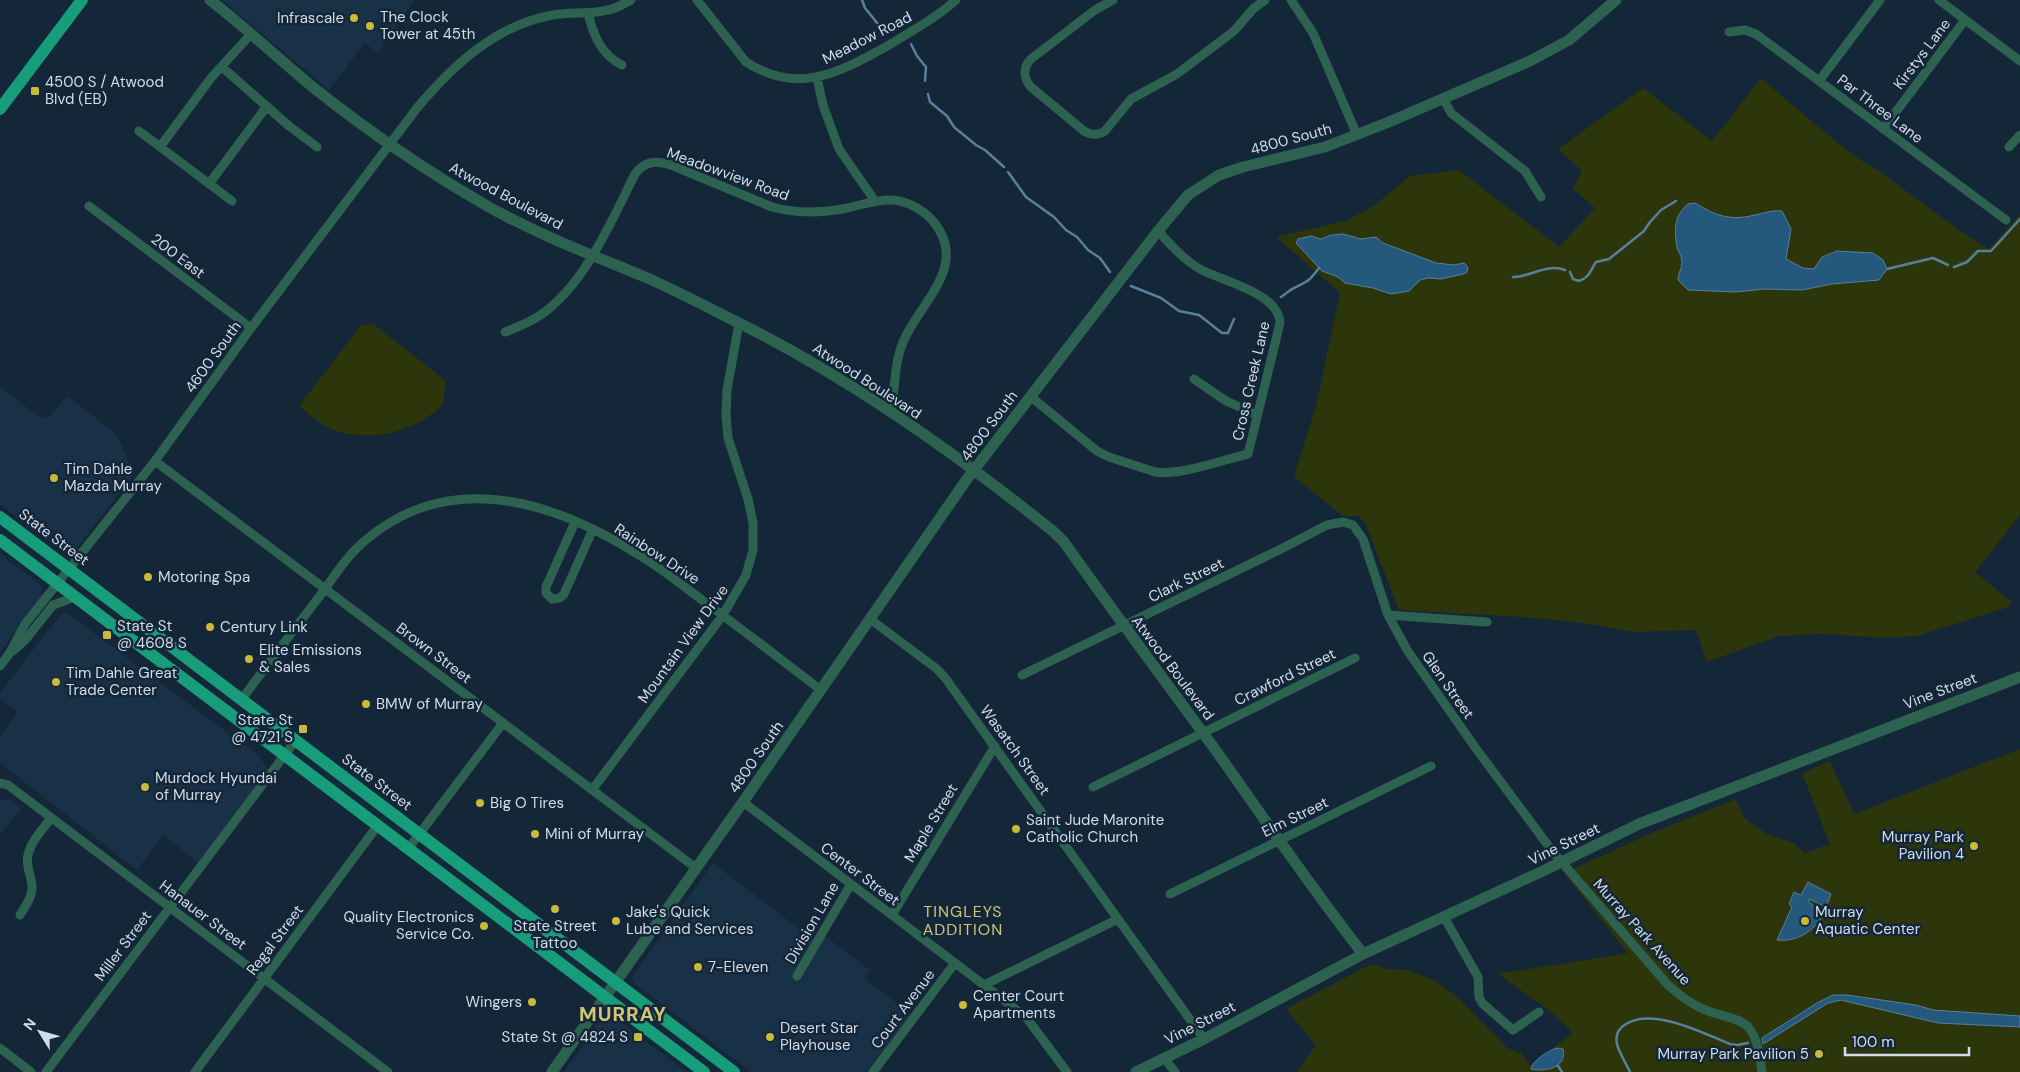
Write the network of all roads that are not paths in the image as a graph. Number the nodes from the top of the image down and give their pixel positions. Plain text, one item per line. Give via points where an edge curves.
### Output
1 (81, 0) edge
2 (210, 0) edge
3 (631, 0) edge
4 (697, 0) edge
5 (956, 0) edge
6 (1113, 0) edge
7 (1265, 0) edge
8 (1291, 0) edge
9 (1616, 0) edge
10 (1880, 0) edge
11 (1939, 0) edge
12 (588, 13) junction
13 (1965, 20) junction
14 (1729, 32) dead end
15 (251, 34) junction
16 (2020, 61) edge
17 (622, 65) dead end
18 (222, 67) junction
19 (817, 78) junction
20 (1819, 81) junction
21 (1442, 98) junction
22 (267, 106) junction
23 (0, 110) edge
24 (1883, 129) junction
25 (139, 132) dead end
26 (1356, 135) junction
27 (2020, 135) edge
28 (390, 144) junction
29 (160, 147) junction
30 (317, 147) dead end
31 (2009, 147) dead end
32 (208, 184) junction
33 (1542, 197) dead end
34 (232, 201) dead end
35 (875, 201) junction
36 (89, 206) dead end
37 (2006, 220) dead end
38 (1158, 231) junction
39 (592, 256) junction
40 (739, 323) junction
41 (251, 328) junction
42 (505, 332) dead end
43 (1194, 379) dead end
44 (1030, 396) junction
45 (891, 413) junction
46 (1257, 415) junction
47 (155, 460) junction
48 (973, 471) junction
49 (0, 517) edge
50 (575, 522) junction
51 (1334, 523) joint
52 (593, 529) junction
53 (0, 540) edge
54 (69, 569) junction
55 (58, 584) junction
56 (325, 589) junction
57 (75, 597) junction
58 (1388, 615) junction
59 (723, 616) junction
60 (870, 619) junction
61 (1487, 622) dead end
62 (1123, 626) junction
63 (9, 654) junction
64 (1355, 658) dead end
65 (0, 666) edge
66 (1022, 675) dead end
67 (2020, 677) edge
68 (821, 690) junction
69 (242, 700) junction
70 (503, 723) junction
71 (1203, 733) junction
72 (296, 740) junction
73 (994, 746) junction
74 (284, 755) junction
75 (1431, 766) dead end
76 (0, 783) edge
77 (1093, 787) dead end
78 (592, 790) junction
79 (743, 802) junction
80 (51, 818) junction
81 (378, 825) junction
82 (419, 834) junction
83 (1280, 840) junction
84 (408, 849) junction
85 (1562, 862) junction
86 (696, 868) junction
87 (851, 884) junction
88 (1170, 894) dead end
89 (170, 907) junction
90 (20, 915) dead end
91 (892, 915) junction
92 (1444, 917) junction
93 (1118, 919) junction
94 (1363, 954) junction
95 (955, 963) junction
96 (797, 976) dead end
97 (264, 978) junction
98 (616, 982) junction
99 (984, 985) junction
100 (605, 998) junction
101 (1539, 1012) dead end
102 (1204, 1039) junction
103 (0, 1048) edge
104 (1164, 1058) junction
105 (31, 1072) edge
106 (46, 1072) edge
107 (195, 1072) edge
108 (388, 1072) edge
109 (552, 1072) edge
110 (704, 1072) edge
111 (734, 1072) edge
112 (873, 1072) edge
113 (1067, 1072) edge
114 (1136, 1072) edge
115 (1175, 1072) edge
116 (1762, 1072) edge

1 - 23 main road
2 - 15 street, Atwood Boulevard
3 - 12 street, 4600 South via 614,8
4 - 19 street, Meadow Road via 746,62 756,69 778,77
5 - 19 street, Meadow Road via 933,19 858,62
6 - 7 street via 1031,58 1025,67 1031,87 1084,131 1096,135 1105,131 1131,99 1177,74 1234,31
8 - 26 street via 1313,32
9 - 21 street, 4800 South via 1586,27 1549,52
10 - 20 street, Par Three Lane
11 - 13 street
12 - 17 street via 592,30 604,53
12 - 28 street, 4600 South via 533,19 491,38 442,80
13 - 16 street
13 - 24 street, Kirstys Lane
14 - 20 street via 1752,32
15 - 18 street
15 - 28 street, Atwood Boulevard via 326,97
18 - 22 street
18 - 29 street
19 - 35 street via 839,149
20 - 24 street, Par Three Lane
21 - 26 street, 4800 South
21 - 33 street via 1451,113 1525,172
22 - 30 street
22 - 32 street
24 - 37 street, Par Three Lane
25 - 29 street
26 - 38 street, 4800 South via 1219,175 1188,195
27 - 31 street
28 - 39 street, Atwood Boulevard via 496,211
28 - 41 street, 4600 South
29 - 32 street
32 - 34 street
35 - 39 street, Meadowview Road via 826,211 790,212 671,165 654,162 640,167 635,174
35 - 45 street, Meadowview Road via 907,203 920,210 937,226 945,248 945,268 941,279 903,342 897,362
36 - 41 street, 200 East
38 - 44 street, 4800 South
38 - 46 street, Cross Creek Lane via 1197,268 1247,289 1276,308 1280,323
39 - 40 street, Atwood Boulevard
39 - 42 street via 556,303 529,322
40 - 45 street, Atwood Boulevard via 821,368
40 - 59 street, Mountain View Drive via 727,390 726,421 731,449 751,511 754,537 746,575
41 - 47 street, 4600 South
43 - 46 street via 1226,401
44 - 46 street, Cross Creek Lane via 1098,451 1162,473 1248,454
44 - 48 street, 4800 South
45 - 48 street, Atwood Boulevard
47 - 54 street, 4600 South
47 - 56 street, Brown Street
48 - 60 street, 4800 South
48 - 62 street, Atwood Boulevard via 1064,542
49 - 54 main road, State Street
50 - 52 street, Rainbow Drive
50 - 52 street via 546,587 546,593 552,599 564,594
50 - 56 street, Rainbow Drive via 532,506 497,499 462,498 433,504 408,513 375,532 350,555
51 - 58 street, Glen Street via 1348,523 1360,533
51 - 62 street, Clark Street
52 - 59 street, Rainbow Drive via 640,555
53 - 55 main road
54 - 55 street, 4600 South
54 - 69 main road, State Street
55 - 57 main road
55 - 63 street, 4600 South via 25,624
56 - 69 street, Rainbow Drive
56 - 70 street, Brown Street
57 - 63 street via 53,605 26,639
57 - 74 main road
58 - 61 street
58 - 85 street, Glen Street via 1407,650 1477,750
59 - 68 street, Rainbow Drive
59 - 78 street, Mountain View Drive
60 - 68 street, 4800 South
60 - 73 street, Wasatch Street via 940,672
62 - 66 street, Clark Street
62 - 71 street, Atwood Boulevard
63 - 65 street
64 - 71 street, Crawford Street
67 - 85 street, Vine Street via 1640,824
68 - 79 street, 4800 South
69 - 72 main road, State Street
70 - 78 street, Brown Street
70 - 82 street
71 - 77 street, Crawford Street
71 - 83 street, Atwood Boulevard
72 - 74 street, Miller Street
72 - 82 main road, State Street
73 - 91 street, Maple Street
73 - 93 street, Wasatch Street
74 - 81 main road
74 - 89 street, Miller Street
75 - 83 street, Elm Street
76 - 80 street, Hanauer Street via 8,785
78 - 86 street, Brown Street
79 - 86 street, 4800 South
79 - 87 street, Center Street
80 - 89 street, Hanauer Street
80 - 90 street via 28,852 32,888
81 - 84 main road
81 - 97 street, Regal Street
82 - 84 street
82 - 98 main road, State Street
83 - 88 street, Elm Street
83 - 94 street, Atwood Boulevard
84 - 100 main road
85 - 92 street, Vine Street
85 - 116 street, Murray Park Avenue via 1668,985 1690,1003 1749,1027
86 - 98 street, 4800 South
87 - 91 street, Center Street
87 - 96 street, Division Lane
89 - 97 street, Hanauer Street
89 - 106 street, Miller Street
91 - 95 street, Center Street
92 - 94 street, Vine Street
92 - 101 street via 1478,977 1482,1002 1513,1030
93 - 99 street
93 - 102 street, Wasatch Street
94 - 102 street, Vine Street
95 - 99 street, Center Street
95 - 112 street, Court Avenue
97 - 107 street, Regal Street
97 - 108 street, Hanauer Street
98 - 100 street, 4800 South
98 - 111 main road, State Street
99 - 113 street, Center Street via 1029,1019
100 - 109 street, 4800 South
100 - 110 main road
102 - 104 street, Vine Street
103 - 105 street
104 - 114 street, Vine Street
104 - 115 street

